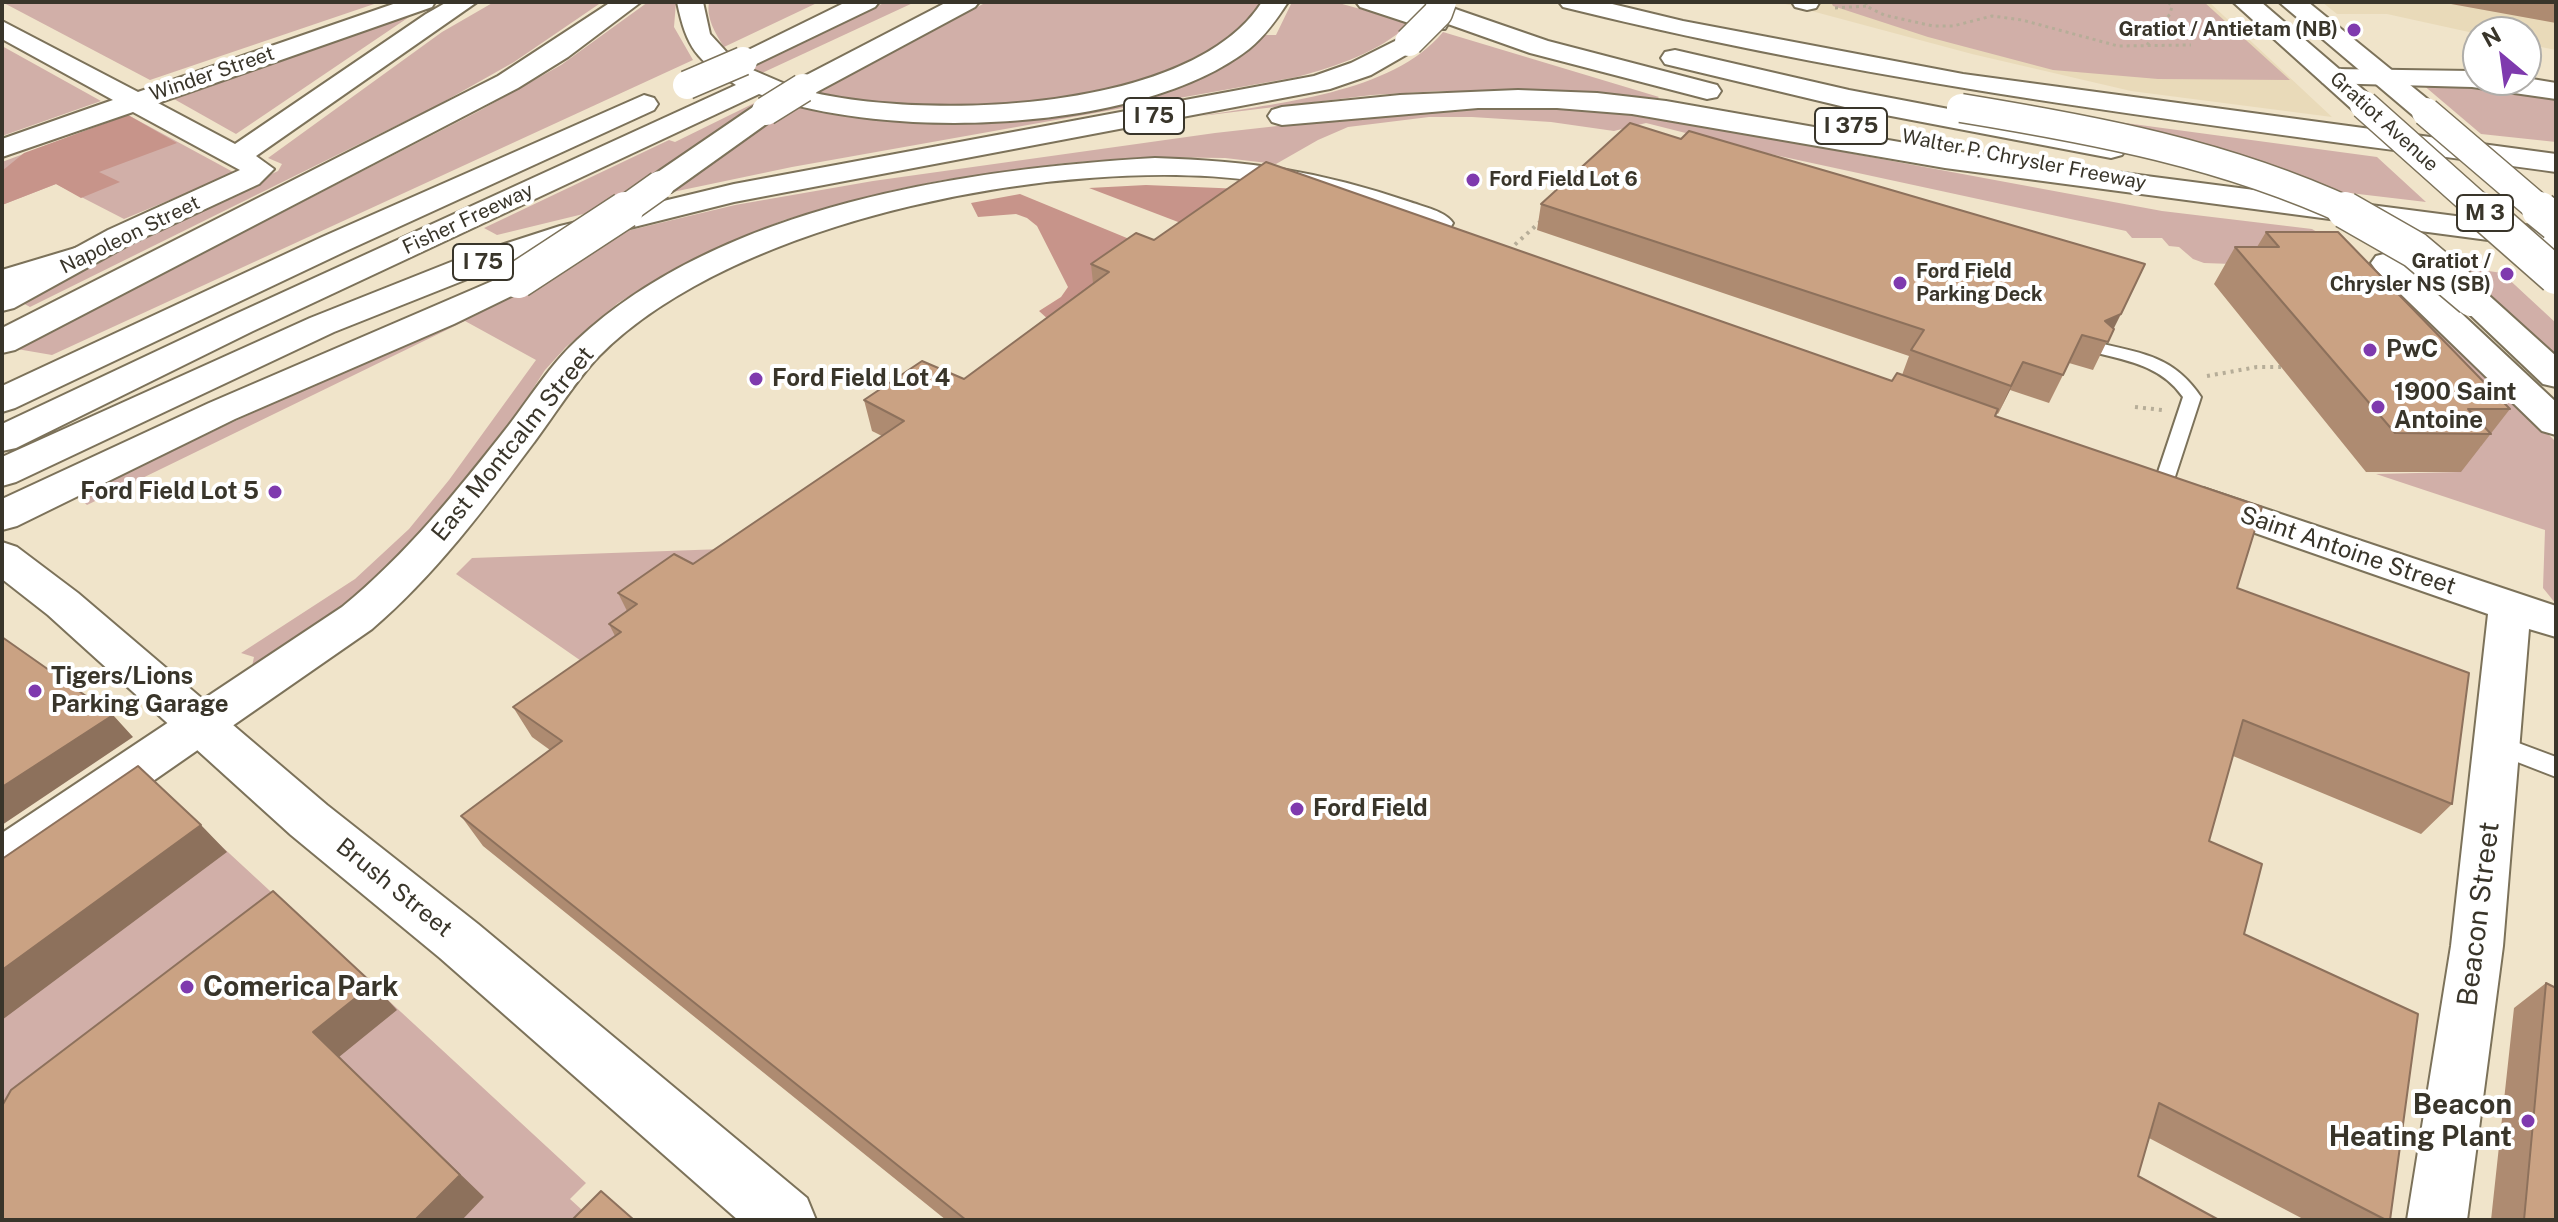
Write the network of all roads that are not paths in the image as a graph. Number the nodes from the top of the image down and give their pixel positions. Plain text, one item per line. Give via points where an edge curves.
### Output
1 (423, 2) edge
2 (465, 2) edge
3 (628, 2) edge
4 (690, 2) edge
5 (833, 2) edge
6 (866, 2) edge
7 (935, 2) edge
8 (966, 2) edge
9 (1275, 2) edge
10 (1369, 2) edge
11 (1410, 2) edge
12 (1442, 2) edge
13 (1653, 2) edge
14 (2246, 2) edge
15 (2292, 2) edge
16 (1506, 9) dead end
17 (1551, 20) edge
18 (2, 29) edge
19 (2302, 49) junction
20 (2351, 49) junction
21 (2431, 52) dead end
22 (2462, 55) edge
23 (1861, 64) junction
24 (2386, 64) junction
25 (2333, 77) junction
26 (753, 79) junction
27 (2556, 91) edge
28 (134, 101) junction
29 (1960, 114) junction
30 (2, 148) edge
31 (2556, 163) edge
32 (248, 164) junction
33 (891, 164) junction
34 (2167, 186) junction
35 (2551, 235) edge
36 (1509, 250) edge
37 (82, 256) junction
38 (2556, 276) edge
39 (2, 281) edge
40 (2, 301) edge
41 (2, 342) edge
42 (2103, 349) edge
43 (2556, 376) edge
44 (2, 400) edge
45 (2556, 423) edge
46 (2, 439) edge
47 (2, 473) edge
48 (2148, 482) joint
49 (2, 516) edge
50 (2, 557) edge
51 (2510, 607) junction
52 (2556, 622) edge
53 (198, 724) junction
54 (2497, 744) junction
55 (2556, 767) edge
56 (2, 859) edge
57 (785, 1220) edge
58 (2437, 1220) edge

1 - 28 street, Winder Street
2 - 32 street, Napoleon Street via 403,40 279,132
3 - 41 main road via 508,82
4 - 9 main road via 689,21 702,44 716,59 764,88 826,104 942,115 1012,112 1135,90 1184,73 1241,42 1261,25
5 - 26 main road
6 - 26 main road, Fisher Freeway
7 - 26 main road, Fisher Freeway
8 - 26 main road, bridge via 803,88
10 - 17 main road via 1439,24
11 - 17 main road, Walter P. Chrysler Freeway / I 375
12 - 33 main road, I 75, bridge via 1409,42 1361,69 1320,83
13 - 23 main road
14 - 19 main road, Gratiot Avenue / M 3
15 - 20 main road, Gratiot Avenue / M 3
16 - 17 main road
17 - 23 main road, Walter P. Chrysler Freeway / I 375 via 1683,29
17 - 29 main road via 1762,80
17 - 34 main road, Walter P. Chrysler Freeway / I 375 via 1832,122
18 - 28 street
19 - 20 main road
19 - 25 main road, Gratiot Avenue / M 3
20 - 24 main road, Gratiot Avenue / M 3
21 - 22 main road
23 - 31 main road, Walter P. Chrysler Freeway / I 375 via 2075,99
24 - 25 main road
24 - 27 main road
24 - 35 main road, Gratiot Avenue / M 3, bridge via 2426,112
25 - 38 main road, Gratiot Avenue / M 3, bridge
26 - 44 main road, Fisher Freeway, bridge via 687,85
26 - 46 main road, Fisher Freeway
26 - 49 main road, bridge via 660,185 518,280
28 - 30 street, Winder Street
28 - 32 street
29 - 43 main road, bridge via 2187,149 2362,217 2409,246
29 - 45 main road via 2205,173 2307,214 2388,263
32 - 37 street, Napoleon Street
33 - 34 main road via 1356,107 1510,98 1651,107 1960,162
33 - 47 main road, I 75 via 655,211 473,265 322,325
34 - 35 main road, Walter P. Chrysler Freeway / I 375
36 - 53 street, East Montcalm Street via 1366,197 1306,181 1234,169 1171,167 993,183 918,196 788,232 681,279 589,348 476,492 387,594
37 - 39 main road
37 - 40 street, Napoleon Street
42 - 48 lane via 2170,370 2192,397
48 - 51 street, Saint Antoine Street
50 - 53 main road, Brush Street
51 - 52 street, Saint Antoine Street
51 - 54 street, Beacon Street
53 - 56 street, East Montcalm Street
53 - 57 main road, Brush Street
54 - 55 lane
54 - 58 street, Beacon Street via 2477,946

